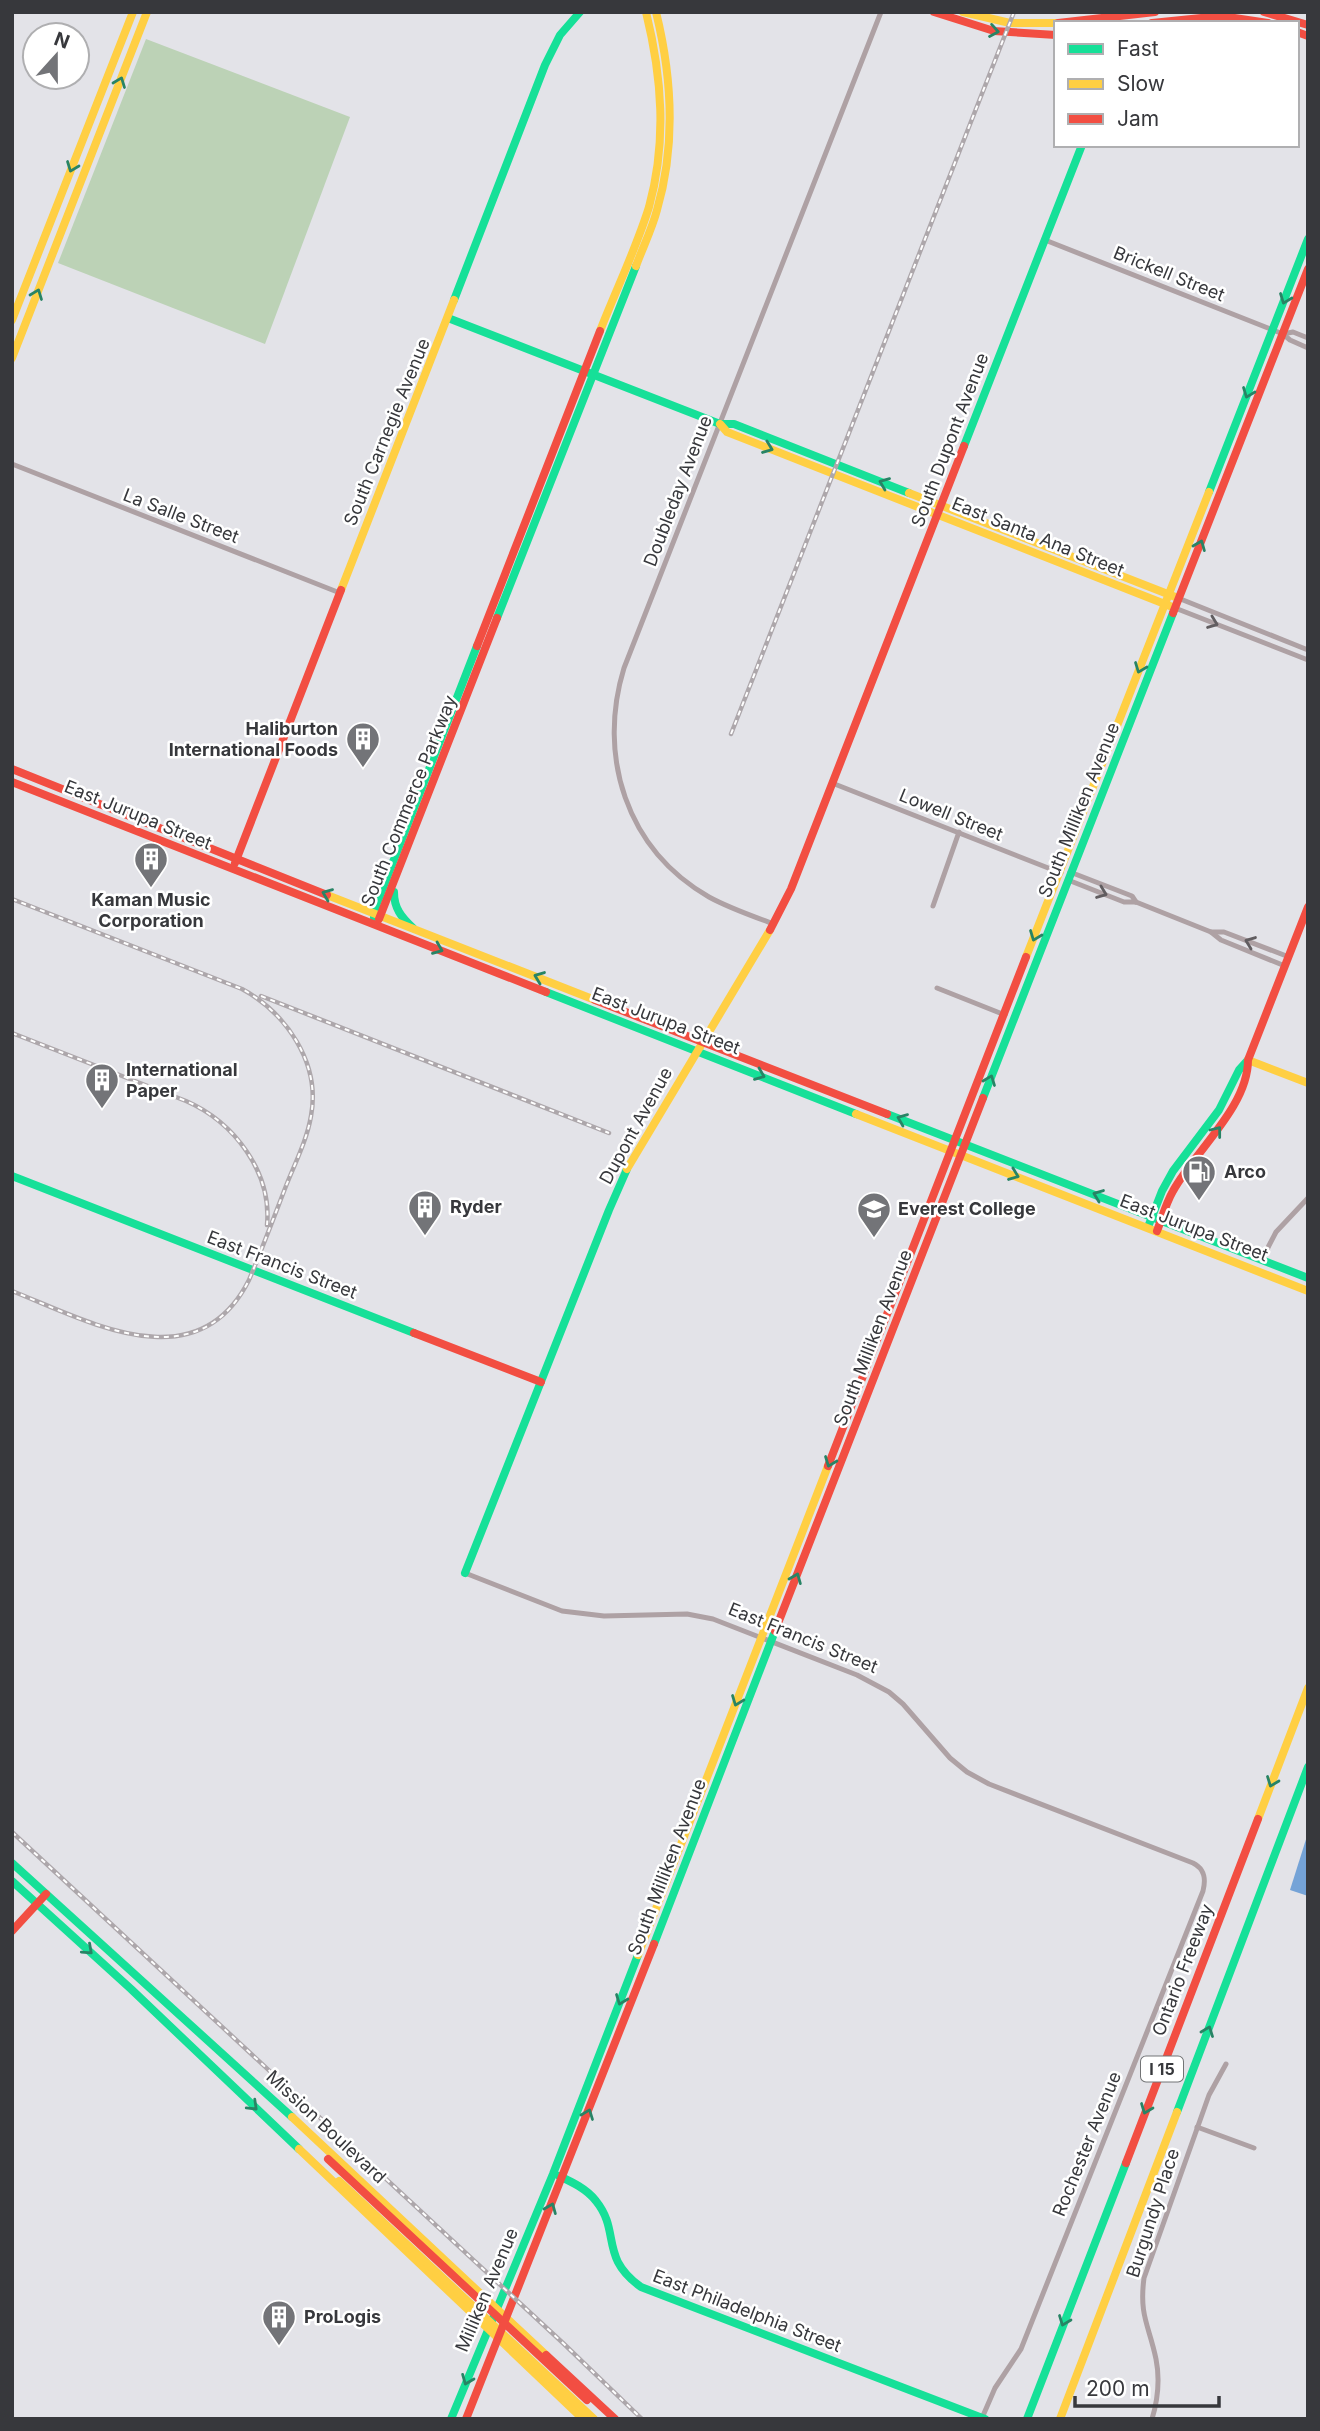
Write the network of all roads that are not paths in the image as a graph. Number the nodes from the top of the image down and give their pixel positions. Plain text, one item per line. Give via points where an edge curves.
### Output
1 (133, 12) edge
2 (147, 12) edge
3 (580, 12) edge
4 (646, 12) edge
5 (656, 12) edge
6 (881, 12) edge
7 (934, 12) edge
8 (963, 12) edge
9 (1155, 12) edge
10 (1264, 12) edge
11 (1240, 15) edge
12 (1107, 20) edge
13 (1167, 21) edge
14 (1261, 21) edge
15 (1292, 21) edge
16 (1054, 23) edge
17 (1025, 24) junction
18 (1022, 35) junction
19 (1054, 35) edge
20 (1081, 147) edge
21 (1308, 239) edge
22 (1045, 240) junction
23 (1308, 269) edge
24 (448, 318) junction
25 (12, 320) edge
26 (1273, 330) junction
27 (1283, 334) junction
28 (1308, 338) edge
29 (1308, 348) edge
30 (12, 358) edge
31 (590, 373) junction
32 (720, 424) junction
33 (12, 464) edge
34 (940, 510) junction
35 (340, 593) junction
36 (1169, 595) junction
37 (1178, 598) junction
38 (1165, 604) junction
39 (1175, 608) junction
40 (1308, 650) edge
41 (1308, 660) edge
42 (847, 746) joint
43 (12, 769) edge
44 (12, 782) edge
45 (832, 783) junction
46 (33, 790) junction
47 (93, 801) junction
48 (111, 821) junction
49 (167, 830) junction
50 (959, 832) junction
51 (237, 858) junction
52 (233, 869) junction
53 (1060, 873) junction
54 (1070, 876) junction
55 (395, 883) junction
56 (933, 906) dead end
57 (1308, 907) edge
58 (378, 914) junction
59 (374, 923) junction
60 (774, 924) junction
61 (415, 929) junction
62 (1211, 932) junction
63 (1289, 957) junction
64 (1285, 966) junction
65 (937, 988) dead end
66 (1005, 1015) junction
67 (703, 1041) junction
68 (697, 1050) junction
69 (1248, 1060) junction
70 (1308, 1083) edge
71 (955, 1139) junction
72 (966, 1144) junction
73 (950, 1152) junction
74 (961, 1156) junction
75 (12, 1176) edge
76 (1308, 1198) edge
77 (1152, 1217) junction
78 (1161, 1220) junction
79 (1153, 1229) junction
80 (1262, 1259) junction
81 (1308, 1278) edge
82 (1308, 1291) edge
83 (541, 1382) junction
84 (465, 1573) joint
85 (761, 1637) junction
86 (771, 1642) junction
87 (1308, 1687) edge
88 (1308, 1767) edge
89 (12, 1863) edge
90 (1204, 1874) joint
91 (12, 1881) edge
92 (46, 1894) junction
93 (37, 1905) junction
94 (12, 1931) edge
95 (645, 1937) junction
96 (655, 1941) junction
97 (168, 2004) junction
98 (1226, 2064) dead end
99 (1197, 2127) junction
100 (1254, 2148) dead end
101 (308, 2157) junction
102 (553, 2174) junction
103 (563, 2178) junction
104 (508, 2280) junction
105 (454, 2283) junction
106 (492, 2318) junction
107 (502, 2327) junction
108 (553, 2374) junction
109 (984, 2418) edge
110 (451, 2419) edge
111 (466, 2419) edge
112 (583, 2419) edge
113 (594, 2419) edge
114 (607, 2419) edge
115 (615, 2419) edge
116 (1027, 2419) edge
117 (1060, 2419) edge
118 (1152, 2419) edge

1 -> 25 main road
30 -> 2 main road
3 - 24 main road, South Carnegie Avenue via 552,49
4 - 31 main road, South Commerce Parkway via 660,74 659,165 649,209
5 - 31 main road, South Commerce Parkway via 671,92 667,166 657,211
6 - 32 street, Doubleday Avenue
7 -> 18 main road via 985,30
8 - 17 main road via 991,21
9 - 12 main road
10 - 15 main road
11 - 13 main road
11 - 14 main road
16 - 17 main road
17 - 18 street
18 - 19 main road
20 - 22 main road, South Dupont Avenue
21 -> 26 main road, South Milliken Avenue
22 - 26 street, Brickell Street
22 - 34 main road, South Dupont Avenue
23 - 27 main road, South Milliken Avenue
24 - 31 main road, East Santa Ana Street
24 - 35 main road, South Carnegie Avenue
26 - 27 street, Brickell Street
26 -> 36 main road, South Milliken Avenue
27 - 28 street, Brickell Street via 1293,332
27 - 29 street, Brickell Street
37 -> 27 main road, South Milliken Avenue
31 - 32 main road, East Santa Ana Street
31 - 55 main road, South Commerce Parkway
31 - 58 main road, South Commerce Parkway
32 - 34 main road, East Santa Ana Street via 727,432
32 - 60 street, Doubleday Avenue via 624,668 615,708 614,748 629,807 661,858 709,897
33 - 35 street, La Salle Street
34 - 36 main road, East Santa Ana Street
34 - 38 main road, East Santa Ana Street
34 - 42 main road, South Dupont Avenue
35 - 51 main road, South Carnegie Avenue
36 - 37 main road, East Santa Ana Street
36 - 38 main road, South Milliken Avenue
37 - 39 main road, South Milliken Avenue
37 - 40 street, East Santa Ana Street
38 - 39 main road, East Santa Ana Street
38 -> 53 main road, South Milliken Avenue
39 -> 41 street, East Santa Ana Street
39 - 54 main road, South Milliken Avenue
42 - 45 main road, Dupont Avenue
43 - 47 main road, East Jurupa Street
44 - 46 main road, East Jurupa Street
45 - 50 street, Lowell Street
45 - 60 main road, Dupont Avenue
46 - 47 main road via 84,805
46 - 48 main road, East Jurupa Street
47 - 49 main road, East Jurupa Street
48 - 49 main road via 121,817
48 - 52 main road, East Jurupa Street
49 - 51 main road, East Jurupa Street
50 - 53 street, Lowell Street
50 - 56 street
51 - 52 main road, South Carnegie Avenue
58 -> 51 main road, East Jurupa Street
52 - 59 main road, East Jurupa Street
53 - 54 street, Lowell Street
53 -> 66 main road, South Milliken Avenue
54 - 62 street, Lowell Street via 1124,902 1136,902
72 -> 54 main road, South Milliken Avenue
55 - 58 main road, South Commerce Parkway
55 - 61 main road via 394,905
57 - 63 main road
58 - 59 main road, South Commerce Parkway
58 - 61 main road, East Jurupa Street
59 -> 68 main road, East Jurupa Street
60 - 67 main road, Dupont Avenue
67 -> 61 main road, East Jurupa Street
63 -> 62 street, Lowell Street via 1224,932
62 - 64 street, Lowell Street
63 - 64 main road
64 - 69 main road
65 - 66 street
66 - 71 main road, South Milliken Avenue
67 - 68 main road, Dupont Avenue
71 -> 67 main road, East Jurupa Street
68 -> 73 main road, East Jurupa Street
68 - 83 main road, Dupont Avenue via 628,1168
69 - 70 main road
69 - 77 main road via 1219,1110 1173,1171
78 -> 69 main road via 1179,1181 1233,1106 1248,1074
71 - 72 main road, East Jurupa Street
71 - 73 main road, South Milliken Avenue
72 - 74 main road, South Milliken Avenue
77 -> 72 main road, East Jurupa Street
73 - 74 main road, East Jurupa Street
73 -> 85 main road, South Milliken Avenue
74 -> 79 main road, East Jurupa Street
86 -> 74 main road, South Milliken Avenue
75 - 83 main road, East Francis Street
76 - 80 street via 1276,1232
77 - 78 main road, East Jurupa Street
77 - 79 main road
78 - 79 main road
78 - 80 main road, East Jurupa Street
79 - 82 main road, East Jurupa Street
80 - 81 main road, East Jurupa Street
83 - 84 main road, Dupont Avenue
84 - 85 street, East Francis Street via 562,1611 604,1616 687,1614
85 - 86 street, East Francis Street
85 -> 95 main road, South Milliken Avenue
86 - 90 street, East Francis Street via 889,1692 950,1758 980,1780 1193,1863
86 - 96 main road, South Milliken Avenue
87 -> 116 main road, Ontario Freeway / I 15
117 -> 88 main road, I 15
89 - 92 main road, Mission Boulevard
90 - 109 street, Rochester Avenue via 1203,1891 1021,2348 995,2388
91 - 93 main road, Mission Boulevard
92 - 93 main road
92 - 97 main road, Mission Boulevard
93 - 94 main road
93 -> 101 main road, Mission Boulevard
95 - 96 main road
95 -> 102 main road, South Milliken Avenue
103 -> 96 main road, South Milliken Avenue
97 - 105 main road
97 - 115 main road, Mission Boulevard
98 - 99 street, Burgundy Place
99 - 100 street
99 - 118 street, Burgundy Place via 1144,2278 1143,2318 1158,2374
101 - 105 main road
101 - 112 main road, Mission Boulevard
102 - 103 main road, East Philadelphia Street
102 - 104 main road, Milliken Avenue
107 -> 103 main road, South Milliken Avenue
103 - 109 main road, East Philadelphia Street via 597,2201 614,2259 641,2287
104 - 105 main road via 497,2293 485,2296
104 - 106 main road, Milliken Avenue
105 - 106 main road
106 - 107 main road
106 -> 110 main road, Milliken Avenue
107 - 108 main road
107 - 111 main road, South Milliken Avenue
108 - 113 main road
108 - 114 main road

